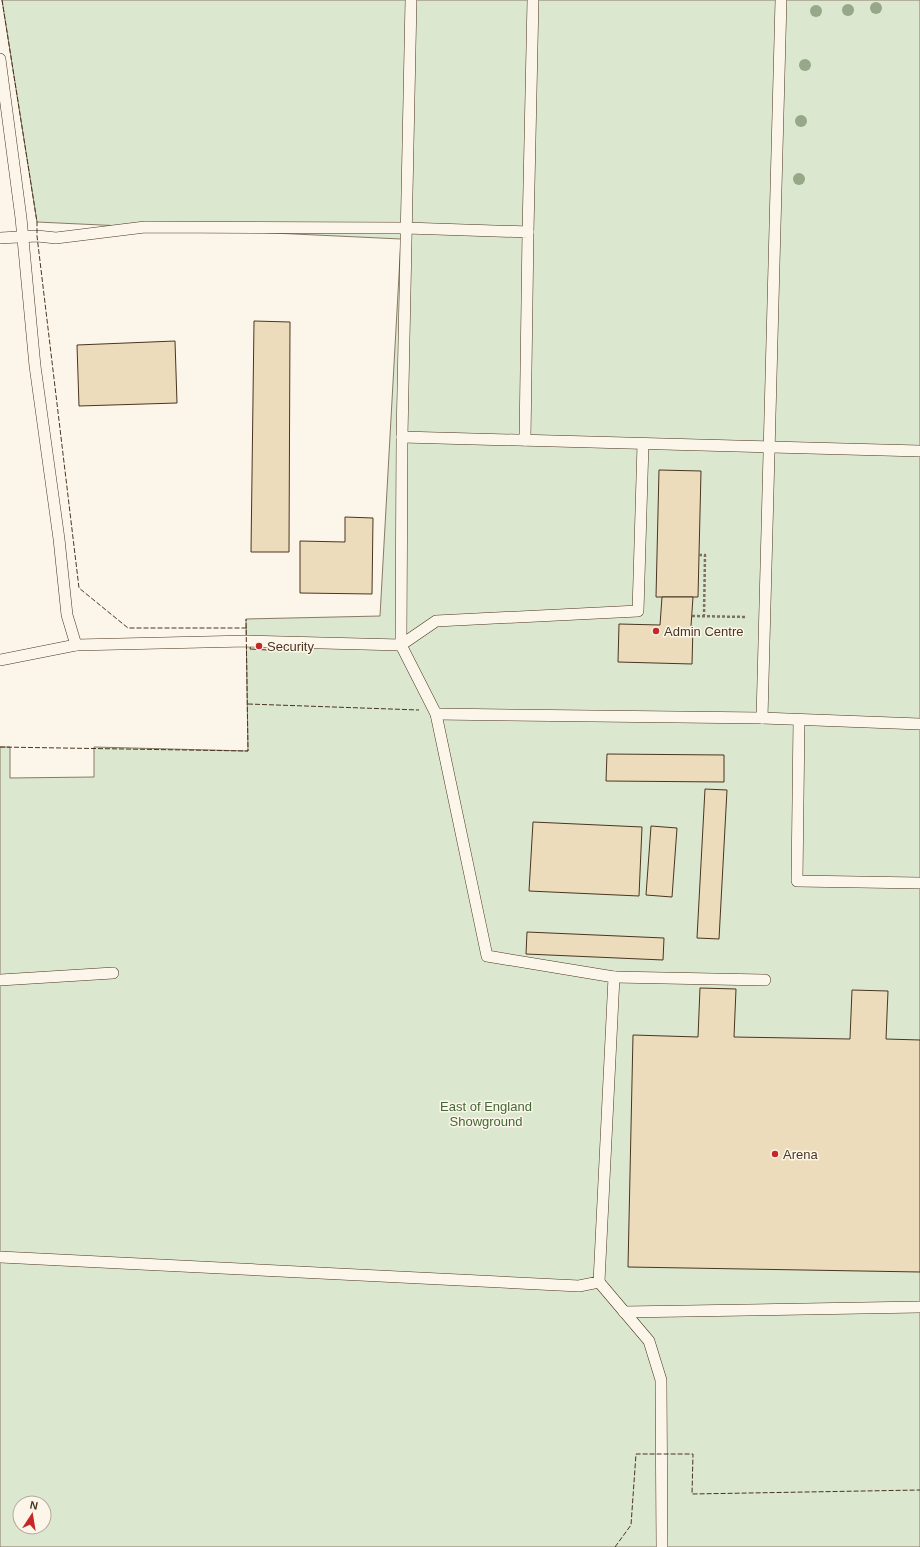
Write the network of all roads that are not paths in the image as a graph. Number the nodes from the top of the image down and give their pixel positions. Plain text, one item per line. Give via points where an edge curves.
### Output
1 (411, 0) edge
2 (533, 0) edge
3 (782, 0) edge
4 (0, 58) edge
5 (406, 228) junction
6 (528, 232) junction
7 (22, 237) junction
8 (0, 238) edge
9 (402, 437) junction
10 (525, 440) junction
11 (643, 444) junction
12 (770, 445) junction
13 (920, 451) edge
14 (76, 645) junction
15 (401, 645) junction
16 (0, 660) edge
17 (436, 714) junction
18 (762, 718) junction
19 (799, 720) junction
20 (920, 724) edge
21 (920, 883) edge
22 (113, 973) dead end
23 (614, 977) junction
24 (0, 980) edge
25 (765, 980) dead end
26 (0, 1257) edge
27 (600, 1282) junction
28 (920, 1307) edge
29 (624, 1312) junction
30 (662, 1547) edge

1 - 5 lane
2 - 6 lane
3 - 12 lane
4 - 7 lane
5 - 6 lane
5 - 7 lane via 145,227 56,238
5 - 9 lane
6 - 10 lane
7 - 8 lane
7 - 14 lane via 35,366 67,616
9 - 10 lane
9 - 15 lane
10 - 11 lane
11 - 12 lane
11 - 15 lane via 638,611 436,621
12 - 13 lane
12 - 18 lane
14 - 15 lane via 247,640
14 - 16 lane
15 - 17 lane
17 - 18 lane
17 - 23 lane via 487,956
18 - 19 lane
19 - 20 lane
19 - 21 lane via 797,881
22 - 24 lane
23 - 25 lane
23 - 27 lane
26 - 27 lane via 579,1286
27 - 29 lane
28 - 29 lane
29 - 30 lane via 649,1341 661,1380

